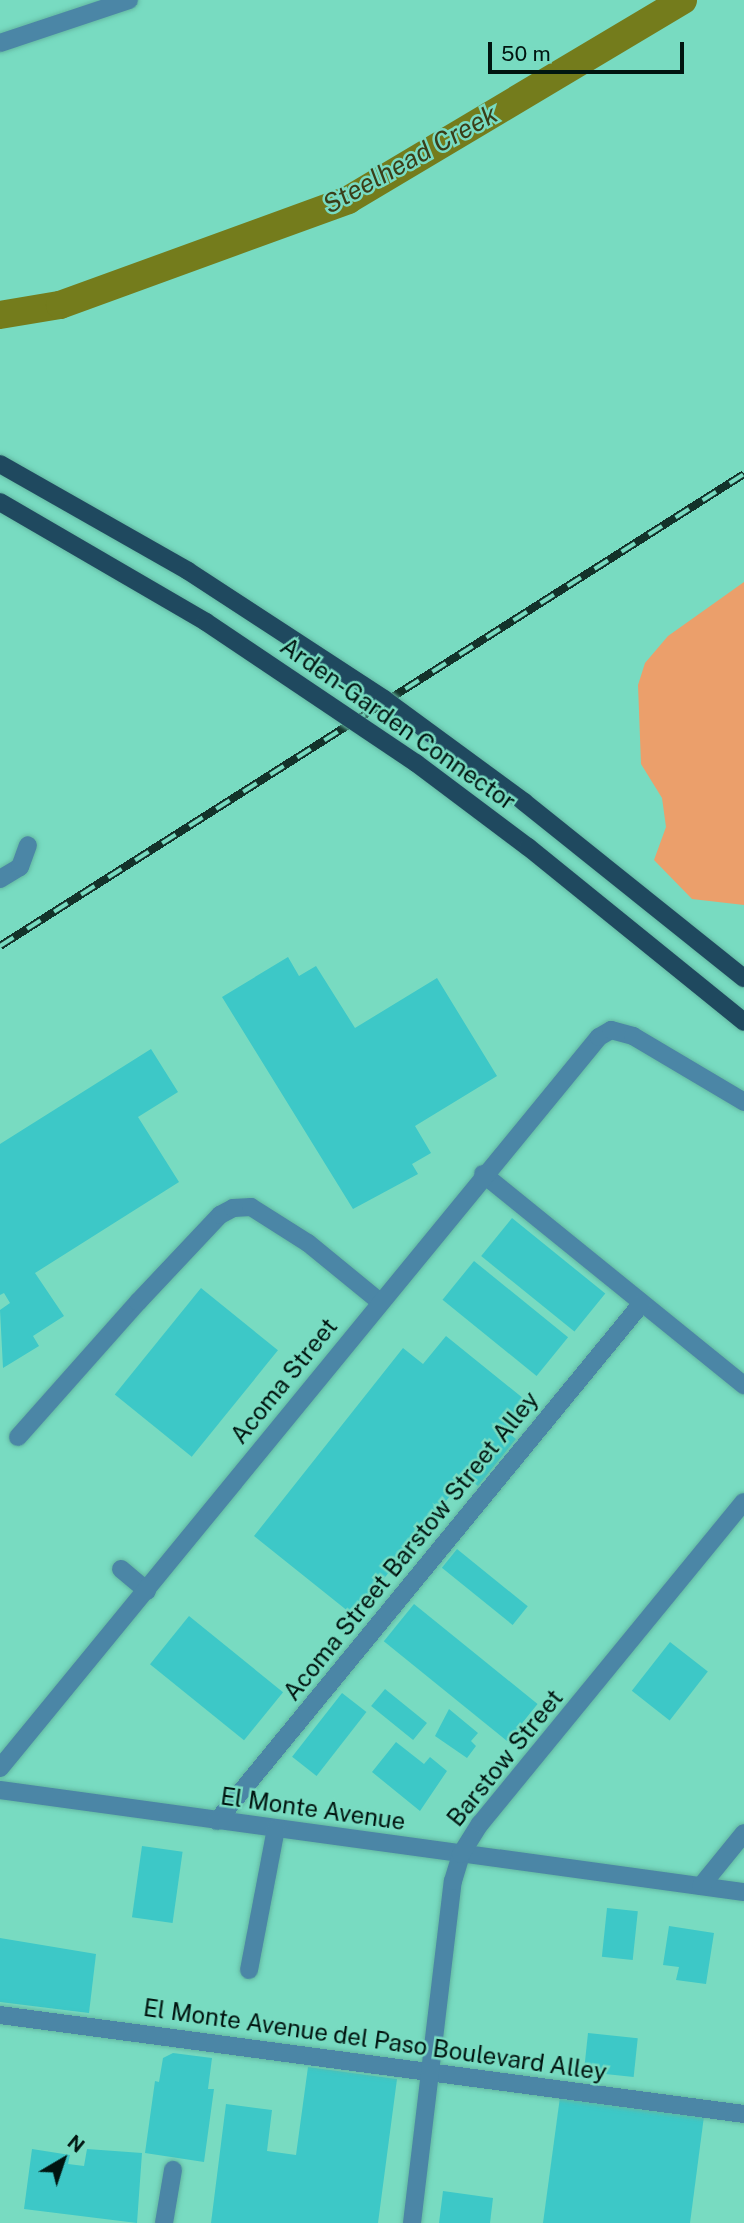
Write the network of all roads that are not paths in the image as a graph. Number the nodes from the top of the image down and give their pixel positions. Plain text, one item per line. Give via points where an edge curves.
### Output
1 (129, 0) edge
2 (0, 43) edge
3 (0, 464) edge
4 (0, 502) edge
5 (28, 845) dead end
6 (0, 879) edge
7 (744, 978) edge
8 (744, 1022) edge
9 (744, 1102) edge
10 (483, 1174) junction
11 (380, 1302) junction
12 (642, 1303) junction
13 (744, 1385) edge
14 (18, 1437) dead end
15 (744, 1502) edge
16 (121, 1569) dead end
17 (147, 1591) junction
18 (0, 1768) edge
19 (0, 1790) edge
20 (217, 1821) junction
21 (276, 1829) junction
22 (744, 1833) edge
23 (461, 1854) junction
24 (701, 1886) junction
25 (744, 1892) edge
26 (249, 1970) dead end
27 (0, 2015) edge
28 (429, 2072) junction
29 (744, 2114) edge
30 (173, 2170) dead end
31 (164, 2223) edge
32 (412, 2223) edge

1 - 2 street
3 - 7 main road, Arden-Garden Connector, bridge via 188,571 384,699 524,802
4 - 8 main road, Arden-Garden Connector, bridge via 206,622 405,756 528,847
5 - 6 street via 20,867
9 - 10 street, Acoma Street via 655,1047 611,1030 577,1060
10 - 11 street, Acoma Street
10 - 12 street
11 - 14 street via 308,1243 251,1207 233,1208 220,1215 147,1292
11 - 17 street, Acoma Street
12 - 13 street
12 - 20 street, Acoma Street Barstow Street Alley
15 - 23 street, Barstow Street via 480,1824
16 - 17 street
17 - 18 street, Acoma Street
19 - 20 street, El Monte Avenue
20 - 21 street, El Monte Avenue
21 - 23 street, El Monte Avenue
21 - 26 street
22 - 24 street
23 - 24 street, El Monte Avenue
23 - 28 street, Barstow Street via 453,1881
24 - 25 street, El Monte Avenue
27 - 28 street, El Monte Avenue del Paso Boulevard Alley
28 - 29 street, El Monte Avenue del Paso Boulevard Alley
28 - 32 street, Barstow Street
30 - 31 street

